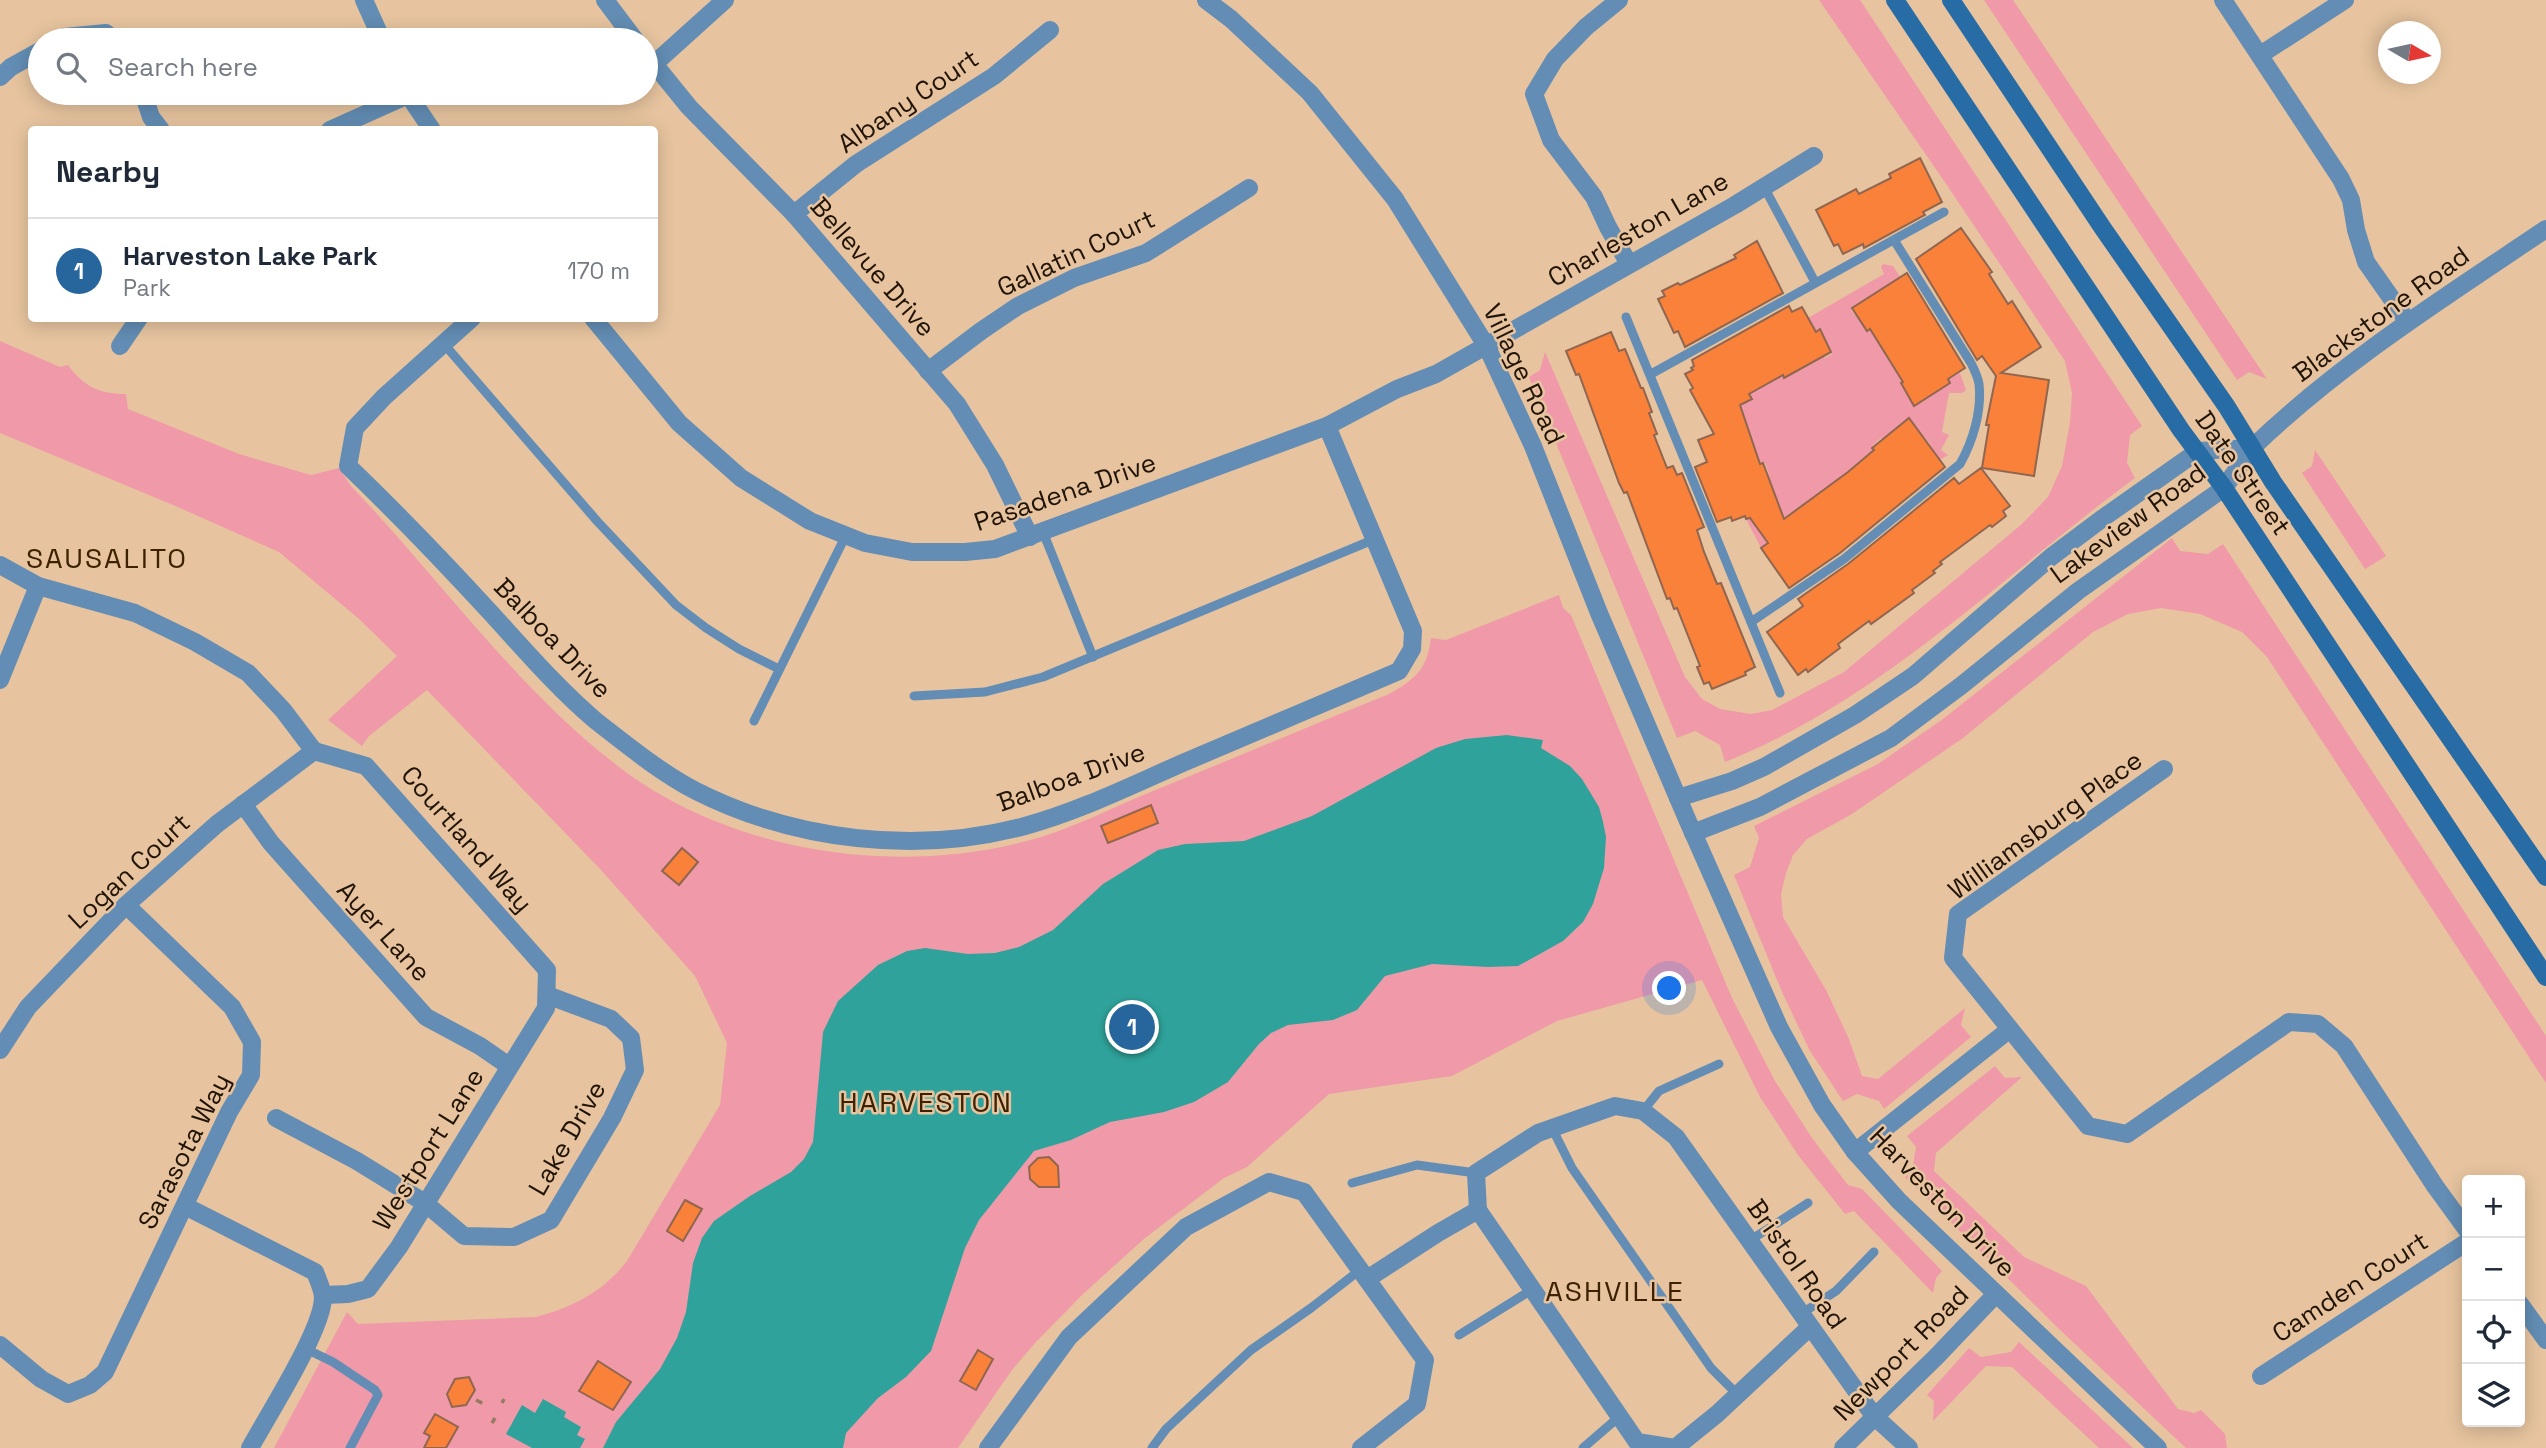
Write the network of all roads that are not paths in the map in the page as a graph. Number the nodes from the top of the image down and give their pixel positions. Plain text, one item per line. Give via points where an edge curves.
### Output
1 (364, 0) edge
2 (606, 0) edge
3 (725, 0) edge
4 (1206, 0) edge
5 (1619, 0) edge
6 (1895, 0) edge
7 (1951, 0) edge
8 (2223, 0) edge
9 (2345, 0) edge
10 (377, 28) edge
11 (626, 28) edge
12 (1049, 30) dead end
13 (658, 53) edge
14 (2260, 55) junction
15 (28, 58) edge
16 (658, 69) edge
17 (0, 77) edge
18 (147, 105) edge
19 (384, 105) edge
20 (415, 105) edge
21 (158, 126) edge
22 (339, 126) edge
23 (429, 126) edge
24 (1814, 156) dead end
25 (1764, 187) junction
26 (1249, 188) dead end
27 (1944, 212) dead end
28 (794, 214) junction
29 (2546, 229) edge
30 (1894, 240) junction
31 (1629, 264) junction
32 (1815, 282) junction
33 (1626, 317) dead end
34 (136, 322) edge
35 (468, 322) edge
36 (596, 322) edge
37 (2407, 322) junction
38 (444, 344) junction
39 (120, 346) dead end
40 (1487, 347) junction
41 (928, 371) junction
42 (1651, 374) junction
43 (1327, 426) junction
44 (2252, 448) junction
45 (2198, 451) junction
46 (2224, 488) junction
47 (1036, 534) junction
48 (846, 535) junction
49 (1375, 539) junction
50 (0, 565) edge
51 (38, 586) junction
52 (1751, 622) junction
53 (1093, 657) junction
54 (779, 669) junction
55 (0, 680) edge
56 (1780, 693) dead end
57 (914, 696) dead end
58 (754, 721) dead end
59 (314, 751) junction
60 (2164, 769) dead end
61 (1678, 798) junction
62 (243, 804) junction
63 (1693, 833) junction
64 (2546, 877) edge
65 (126, 905) junction
66 (2546, 977) edge
67 (547, 995) junction
68 (2010, 1029) junction
69 (0, 1050) edge
70 (1719, 1064) dead end
71 (509, 1066) junction
72 (1643, 1111) junction
73 (276, 1118) dead end
74 (1552, 1128) junction
75 (1855, 1152) junction
76 (1476, 1173) junction
77 (1352, 1183) dead end
78 (425, 1203) junction
79 (1808, 1203) dead end
80 (185, 1206) junction
81 (1478, 1210) junction
82 (2462, 1223) edge
83 (1749, 1241) junction
84 (2462, 1245) edge
85 (1874, 1252) dead end
86 (1364, 1275) junction
87 (1533, 1289) junction
88 (1996, 1294) junction
89 (324, 1295) junction
90 (2525, 1311) edge
91 (1806, 1321) junction
92 (1459, 1335) dead end
93 (2546, 1340) edge
94 (0, 1345) edge
95 (304, 1348) junction
96 (2261, 1376) dead end
97 (1738, 1395) junction
98 (1620, 1416) junction
99 (1874, 1416) junction
100 (250, 1448) edge
101 (350, 1448) edge
102 (988, 1448) edge
103 (1152, 1448) edge
104 (1361, 1448) edge
105 (1583, 1448) edge
106 (1675, 1448) edge
107 (1843, 1448) edge
108 (1909, 1448) edge
109 (2158, 1448) edge

1 - 10 street
2 - 11 street
3 - 13 street
4 - 40 street, Village Road via 1310,93 1395,199
5 - 31 street via 1555,59 1534,94 1551,140 1594,197
6 - 45 main road, Date Street
7 - 44 main road, Date Street
8 - 14 street
9 - 14 street
12 - 28 street, Albany Court via 994,76 856,164
14 - 37 street via 2341,179 2351,200 2366,262
15 - 17 street
16 - 28 street, Bellevue Drive
18 - 21 street
19 - 22 street
20 - 23 street
24 - 25 street, Charleston Lane
25 - 31 street, Charleston Lane
25 - 32 lane
26 - 41 street, Gallatin Court via 1146,253 1074,278 1018,306
27 - 30 lane
28 - 41 street, Bellevue Drive
29 - 37 street, Blackstone Road
30 - 32 lane
30 - 52 lane via 1979,382 1970,445 1960,464 1844,559
31 - 40 street, Charleston Lane
32 - 42 lane
33 - 42 lane
34 - 39 street
35 - 38 street, Balboa Drive
36 - 48 street, Pasadena Drive via 679,423 741,478 810,521
37 - 44 street, Blackstone Road via 2282,419
38 - 49 street, Balboa Drive via 355,428 348,466 595,719 693,790 767,821 810,831 922,841 1024,826 1097,800 1399,671 1412,649 1413,631
38 - 54 lane via 597,522 676,605 717,635
40 - 43 street, Pasadena Drive
40 - 61 street, Village Road via 1533,446
41 - 47 street, Bellevue Drive via 957,404
42 - 52 lane
43 - 47 street, Pasadena Drive
43 - 49 street, Balboa Drive
44 - 45 street, Lakeview Road
44 - 46 street, Lakeview Road
44 - 64 main road, Date Street
45 - 46 main road, Date Street
45 - 61 street, Lakeview Road via 2051,557 1913,676 1765,767
46 - 63 street, Lakeview Road via 2078,591 1891,738 1760,807
46 - 66 main road, Date Street
47 - 48 street, Pasadena Drive via 995,549 965,552 912,552
47 - 53 lane
48 - 54 lane
49 - 53 lane
50 - 51 street
51 - 55 street
51 - 59 street via 135,613 248,673
52 - 56 lane
53 - 57 lane via 1008,688
54 - 58 lane
59 - 62 street, Logan Court
59 - 67 street, Courtland Way via 366,766 383,783 547,970
60 - 68 street, Williamsburg Place via 1958,914 1953,958
61 - 63 street, Harveston Drive
62 - 65 street, Logan Court
62 - 71 street, Ayer Lane via 271,843 426,1017
63 - 75 street, Harveston Drive via 1779,1027 1822,1105
65 - 69 street, Logan Court via 28,1007
65 - 80 street, Sarasota Way via 232,1007 252,1042 251,1075
67 - 71 street, Westport Lane via 546,1009
67 - 78 street, Lake Drive via 611,1019 631,1038 635,1070 612,1118 551,1220 514,1237 464,1236
68 - 75 street
68 - 82 street, Williamsburg Place via 2088,1126 2127,1134 2290,1023 2318,1024 2344,1046
70 - 72 lane via 1659,1091
71 - 78 street, Westport Lane
72 - 74 street via 1615,1106
72 - 83 street, Bristol Road via 1676,1137
73 - 78 street, Lake Drive
74 - 76 street
74 - 97 lane via 1572,1168 1711,1368
75 - 88 street, Harveston Drive
76 - 77 lane via 1417,1165
76 - 81 street
78 - 89 street, Westport Lane via 368,1289
79 - 83 lane
80 - 89 street via 315,1272
80 - 94 street, Sarasota Way via 105,1373 90,1385 68,1394 41,1379
81 - 86 street
81 - 87 street
83 - 91 street, Bristol Road
84 - 96 street, Camden Court
85 - 91 lane
86 - 102 street via 1304,1192 1269,1182 1186,1227 1069,1337
86 - 103 lane via 1251,1350 1166,1429
86 - 104 street via 1425,1360 1417,1404
87 - 92 lane
87 - 98 street
88 - 99 street, Newport Road
88 - 109 street, Harveston Drive
89 - 95 street
90 - 93 street
91 - 97 street
91 - 99 street, Bristol Road
95 - 100 street
95 - 101 lane via 333,1362 378,1395
97 - 106 street
98 - 105 lane
98 - 106 street via 1637,1442
99 - 107 street, Newport Road
99 - 108 street, Bristol Road

